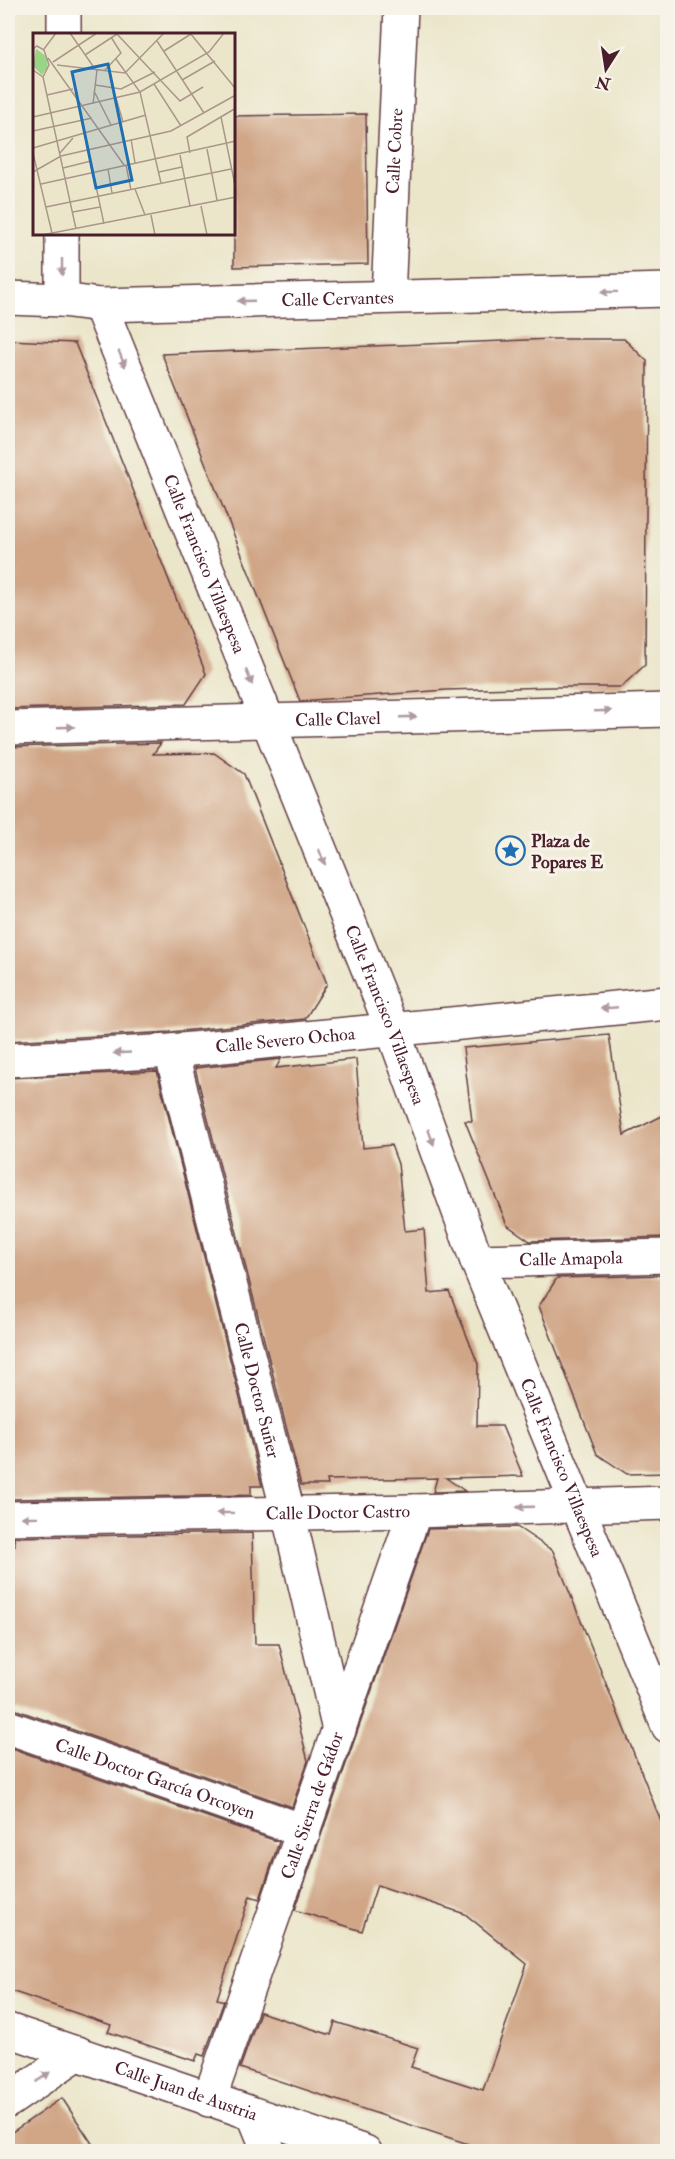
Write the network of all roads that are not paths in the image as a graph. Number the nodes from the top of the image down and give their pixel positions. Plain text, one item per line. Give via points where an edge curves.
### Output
1 (64, 8) edge
2 (401, 8) edge
3 (64, 33) edge
4 (62, 236) edge
5 (668, 290) edge
6 (388, 297) junction
7 (8, 298) edge
8 (62, 300) junction
9 (100, 305) junction
10 (668, 710) edge
11 (267, 721) junction
12 (8, 728) edge
13 (668, 1003) edge
14 (392, 1028) junction
15 (171, 1051) junction
16 (8, 1060) edge
17 (668, 1256) edge
18 (477, 1261) junction
19 (668, 1503) edge
20 (578, 1505) junction
21 (415, 1511) junction
22 (288, 1512) junction
23 (8, 1518) edge
24 (668, 1726) edge
25 (8, 1727) edge
26 (339, 1730) junction
27 (304, 1831) junction
28 (8, 2030) edge
29 (78, 2053) junction
30 (208, 2100) junction
31 (8, 2101) edge
32 (254, 2115) junction
33 (268, 2151) edge
34 (365, 2151) edge

1 - 3 street
2 - 6 street, Calle Cobre
4 -> 8 street
5 -> 6 street, Calle Cervantes
6 -> 9 street, Calle Cervantes
7 - 8 street, Calle Cervantes
8 - 9 street, Calle Cervantes
9 -> 11 street, Calle Francisco Villaespesa
11 -> 10 street, Calle Clavel
12 -> 11 street, Calle Clavel
11 -> 14 street, Calle Francisco Villaespesa
13 -> 14 street, Calle Severo Ochoa
14 - 15 street, Calle Severo Ochoa
14 -> 18 street, Calle Francisco Villaespesa
15 -> 16 street, Calle Severo Ochoa
15 - 22 street, Calle Doctor Suñer
17 - 18 street, Calle Amapola
18 - 20 street, Calle Francisco Villaespesa
19 - 20 street, Calle Doctor Castro
20 -> 21 street, Calle Doctor Castro
20 - 24 street, Calle Francisco Villaespesa
21 - 22 street, Calle Doctor Castro
21 - 26 street, Calle Sierra de Gádor
22 -> 23 street, Calle Doctor Castro
22 - 26 street, Calle Doctor Suñer
25 - 27 street, Calle Doctor García Orcoyen
26 - 27 street, Calle Sierra de Gádor
27 - 30 street, Calle Sierra de Gádor
28 - 29 street, Calle Juan de Austria
29 - 30 street, Calle Juan de Austria
31 -> 29 street
30 - 32 street, Calle Juan de Austria
32 - 33 street
32 - 34 street, Calle Juan de Austria

